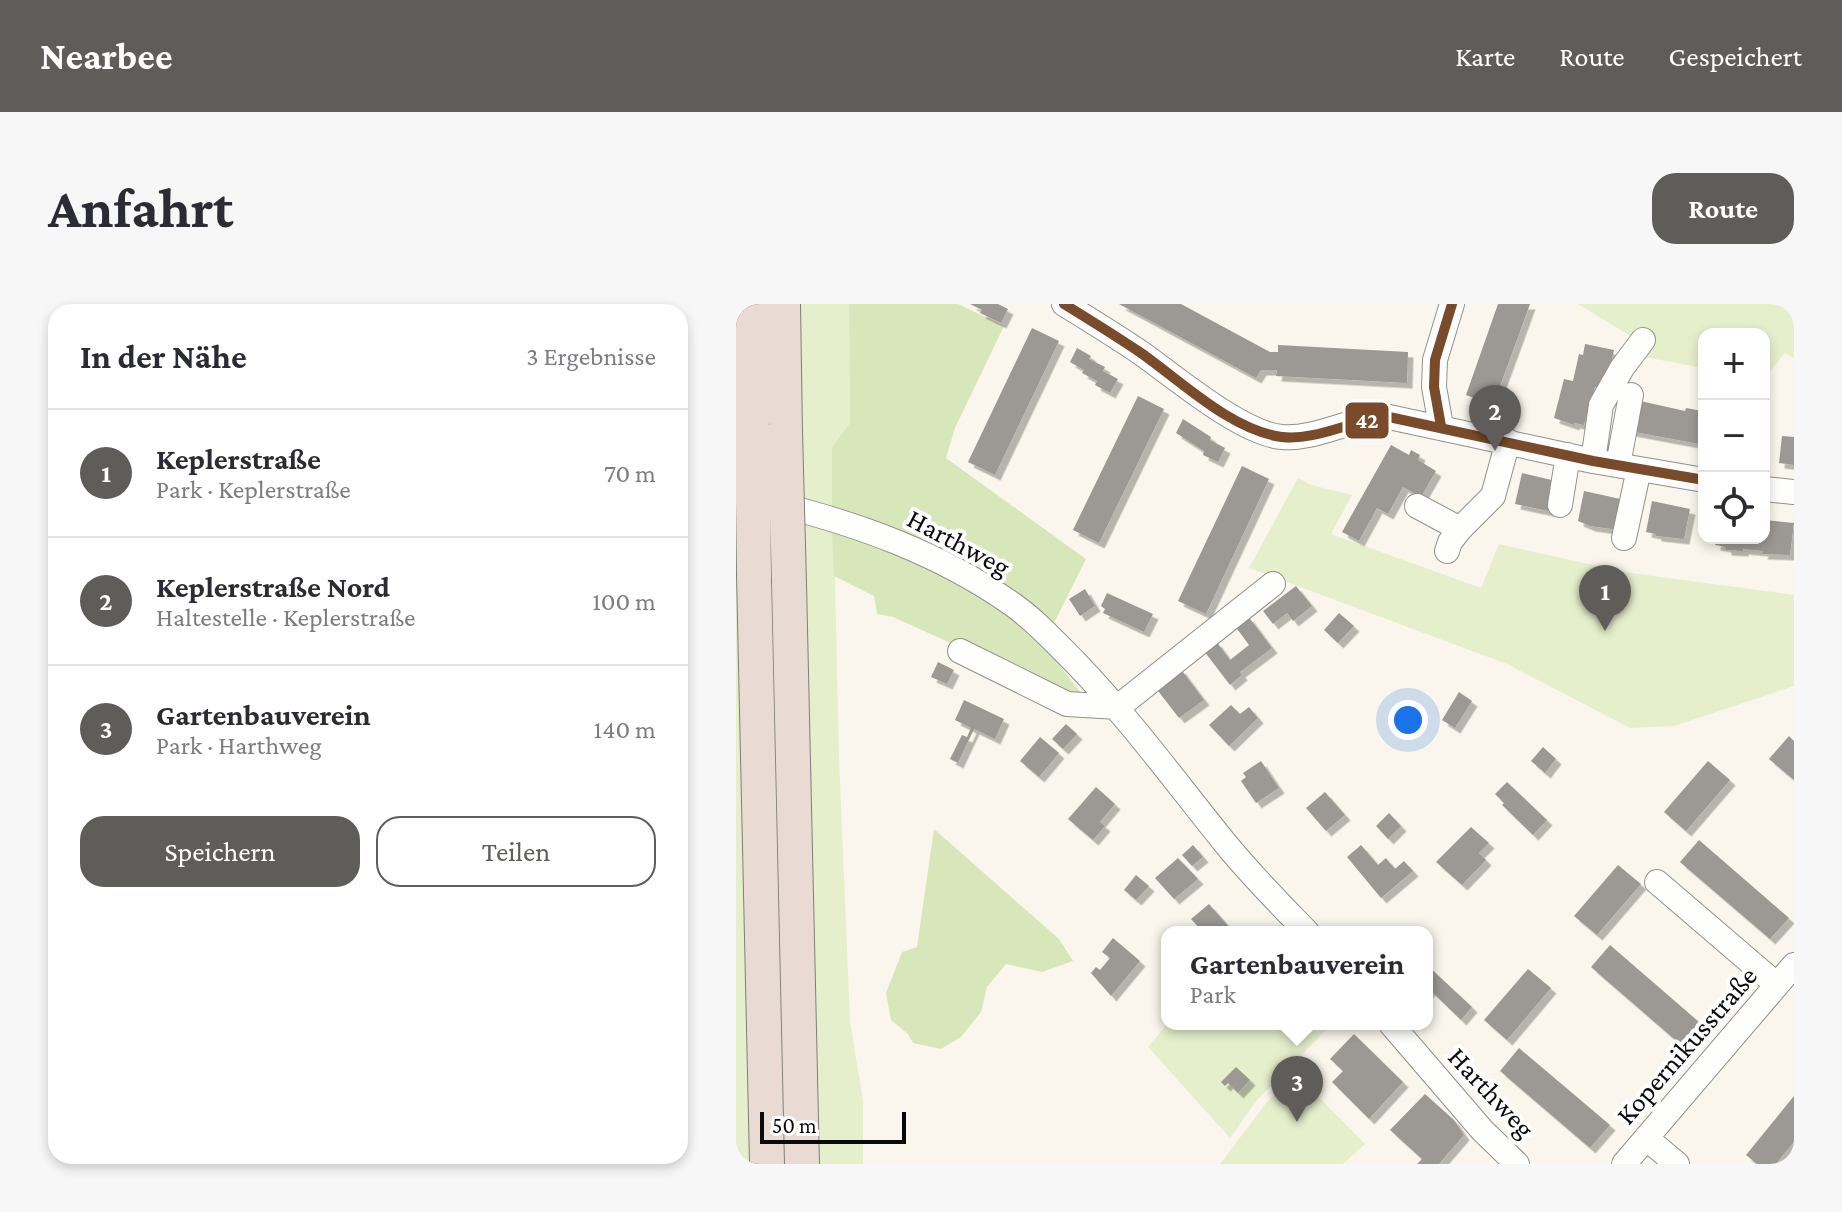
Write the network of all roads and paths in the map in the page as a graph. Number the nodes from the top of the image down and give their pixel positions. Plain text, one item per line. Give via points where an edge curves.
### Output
1 (750, 304) edge
2 (783, 304) edge
3 (1064, 304) edge
4 (1452, 304) edge
5 (1643, 340) dead end
6 (1631, 395) dead end
7 (1441, 426) junction
8 (1508, 441) junction
9 (1568, 455) junction
10 (1593, 461) junction
11 (1628, 467) junction
12 (1698, 479) edge
13 (1770, 490) edge
14 (1794, 492) edge
15 (736, 493) edge
16 (1560, 505) dead end
17 (1417, 506) dead end
18 (1460, 529) junction
19 (1624, 538) dead end
20 (1447, 551) dead end
21 (1273, 584) dead end
22 (960, 651) dead end
23 (1118, 707) junction
24 (1657, 882) dead end
25 (1301, 926) edge
26 (1788, 976) edge
27 (1396, 1030) edge
28 (1646, 1138) junction
29 (767, 1164) edge
30 (802, 1164) edge
31 (1517, 1164) edge
32 (1624, 1164) edge
33 (1677, 1164) edge

1 - 29 highway, bridge
2 - 30 highway, bridge
3 - 7 street via 1224,412 1276,437 1381,417
4 - 7 street via 1435,360
5 - 10 street via 1601,405
6 - 11 street
7 - 8 street
8 - 9 street
8 - 18 street via 1493,496
9 - 10 street
9 - 16 street
10 - 11 street
11 - 12 street
11 - 19 street
13 - 14 street
15 - 23 street, Harthweg via 896,539 952,568 1013,604
17 - 18 street
18 - 20 street
21 - 23 street
22 - 23 street via 1067,704
23 - 25 street, Harthweg via 1227,846
24 - 26 street
26 - 28 street, Kopernikusstraße
27 - 31 street, Harthweg
28 - 32 street, Kopernikusstraße
28 - 33 street

